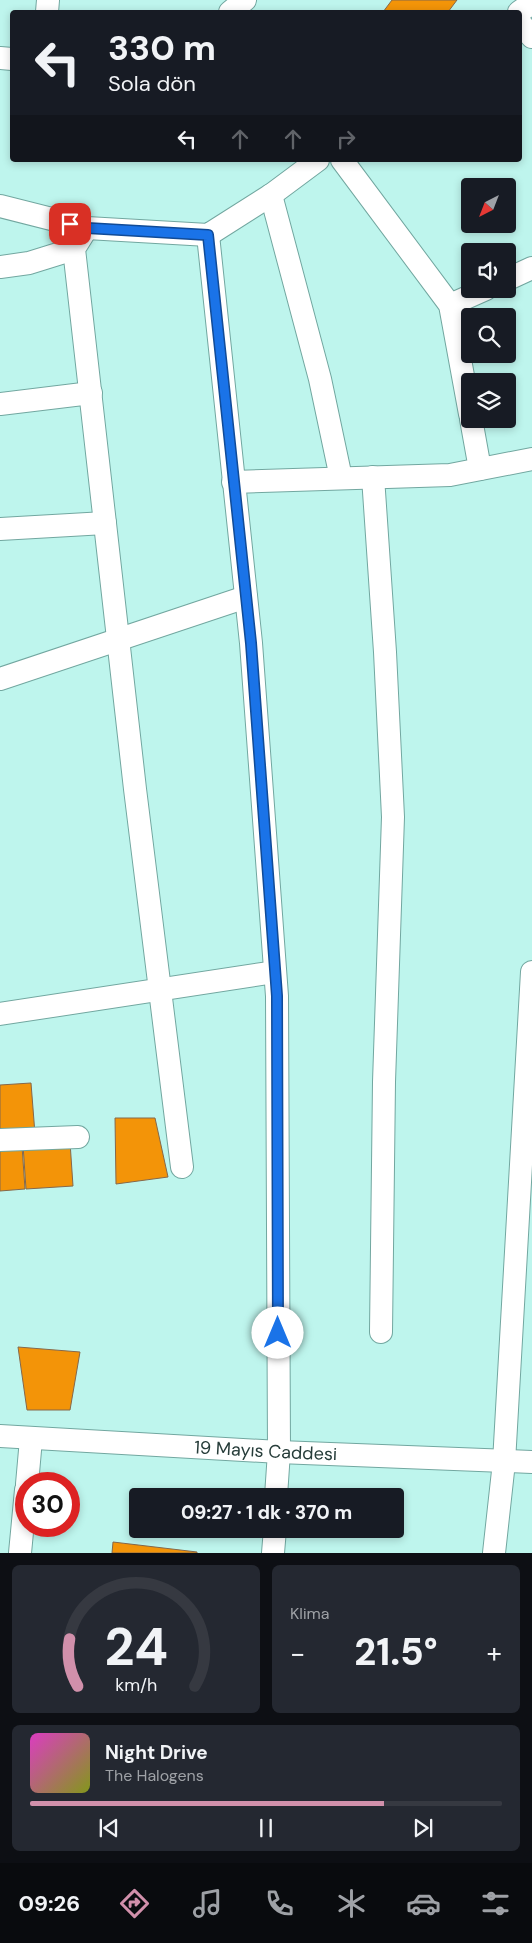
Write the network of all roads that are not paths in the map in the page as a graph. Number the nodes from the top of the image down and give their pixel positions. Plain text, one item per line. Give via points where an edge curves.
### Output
1 (245, 0) edge
2 (232, 10) edge
3 (522, 24) edge
4 (532, 37) edge
5 (315, 162) edge
6 (343, 162) edge
7 (271, 195) junction
8 (0, 206) edge
9 (87, 228) junction
10 (208, 235) junction
11 (74, 249) junction
12 (0, 267) edge
13 (532, 268) edge
14 (516, 275) edge
15 (466, 298) edge
16 (450, 305) junction
17 (462, 373) edge
18 (91, 393) junction
19 (0, 404) edge
20 (473, 428) edge
21 (532, 459) edge
22 (480, 469) junction
23 (373, 477) junction
24 (342, 478) junction
25 (234, 482) junction
26 (105, 522) junction
27 (0, 529) edge
28 (246, 597) junction
29 (118, 639) junction
30 (0, 680) edge
31 (275, 972) junction
32 (532, 972) edge
33 (160, 988) junction
34 (0, 1014) edge
35 (78, 1137) dead end
36 (0, 1140) edge
37 (182, 1168) dead end
38 (527, 1172) edge
39 (381, 1332) dead end
40 (0, 1436) edge
41 (31, 1439) junction
42 (278, 1452) junction
43 (504, 1462) junction
44 (532, 1462) edge
45 (28, 1472) edge
46 (276, 1488) edge
47 (22, 1537) edge
48 (274, 1538) edge
49 (20, 1553) edge
50 (273, 1553) edge
51 (494, 1553) edge

1 - 2 street
3 - 4 street
5 - 7 street
6 - 16 street
7 - 10 street
7 - 24 street via 320,379
8 - 9 street
9 - 10 street
9 - 11 street
10 - 25 street
11 - 12 street via 29,263
11 - 18 street
13 - 14 street
15 - 16 street
16 - 17 street
18 - 19 street
18 - 26 street
20 - 22 street
21 - 22 street
22 - 23 street via 450,475
23 - 24 street
23 - 39 street via 394,816 384,1082
24 - 25 street
25 - 28 street
26 - 27 street
26 - 29 street
28 - 29 street
28 - 31 street
29 - 30 street
29 - 33 street
31 - 33 street
31 - 42 street
32 - 38 street
33 - 34 street
33 - 37 street
35 - 36 street
38 - 43 street
40 - 41 street, 19 Mayıs Caddesi
41 - 42 street, 19 Mayıs Caddesi
41 - 45 street
42 - 43 street, 19 Mayıs Caddesi
42 - 46 street
43 - 44 street, 19 Mayıs Caddesi
43 - 51 street
47 - 49 street
48 - 50 street

